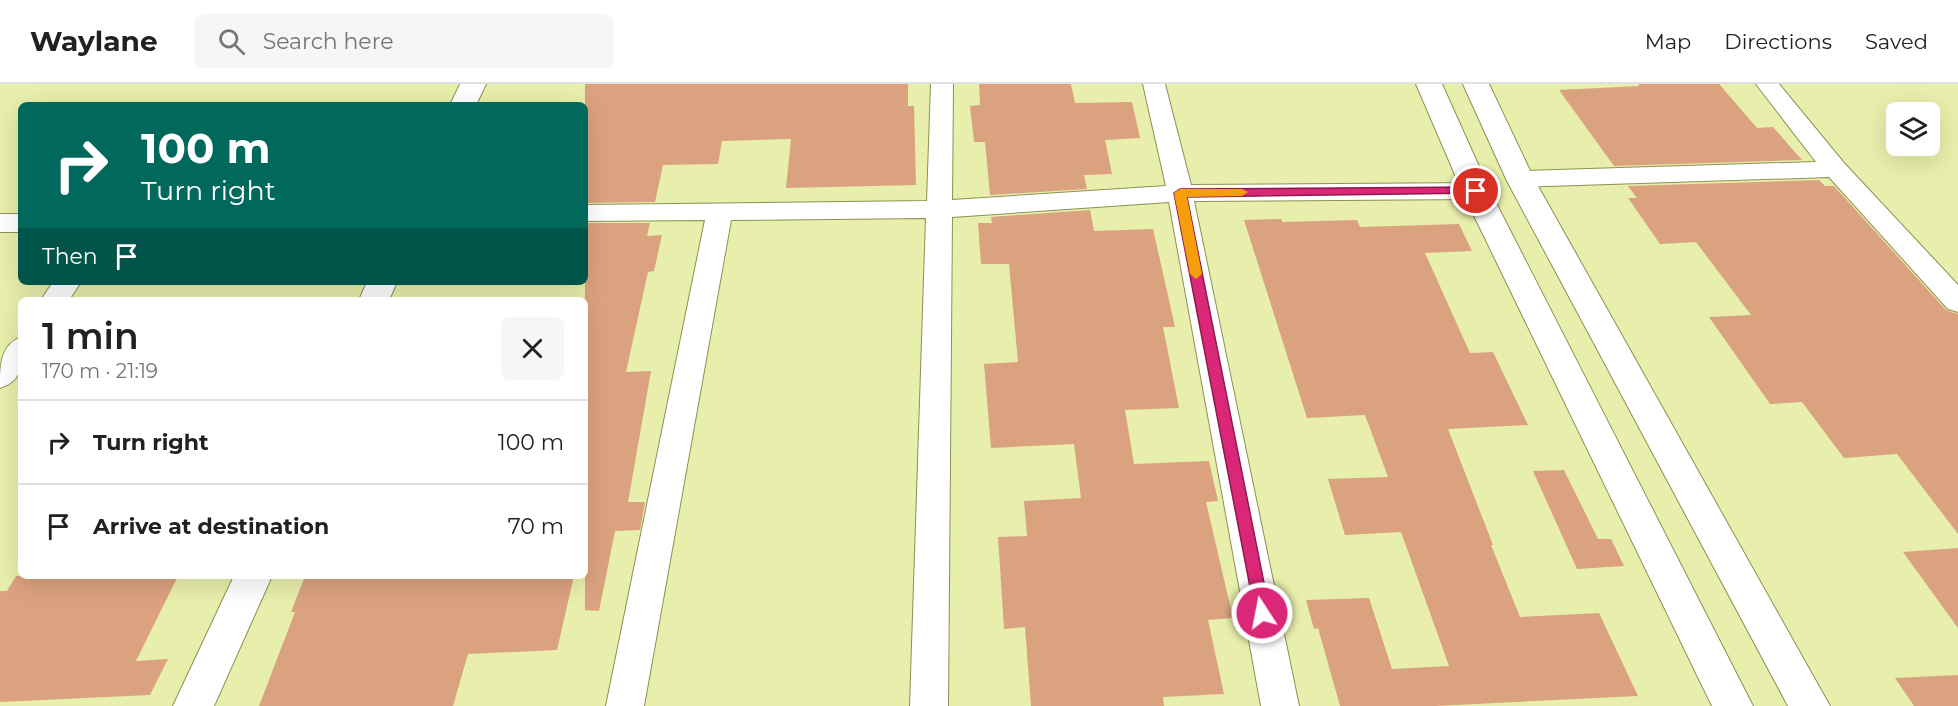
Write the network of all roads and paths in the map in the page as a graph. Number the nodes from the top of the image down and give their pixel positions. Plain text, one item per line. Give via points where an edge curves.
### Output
1 (473, 84) edge
2 (942, 84) edge
3 (1154, 84) edge
4 (1429, 84) edge
5 (1476, 84) edge
6 (1767, 84) edge
7 (464, 102) edge
8 (1835, 169) junction
9 (1520, 179) junction
10 (1476, 191) junction
11 (1180, 193) junction
12 (940, 209) junction
13 (720, 212) junction
14 (588, 213) edge
15 (0, 223) edge
16 (18, 223) edge
17 (1957, 298) edge
18 (18, 352) edge
19 (0, 377) edge
20 (253, 579) edge
21 (193, 706) edge
22 (625, 706) edge
23 (929, 706) edge
24 (1280, 706) edge
25 (1733, 706) edge
26 (1810, 706) edge

1 - 7 main road
2 - 12 street
3 - 11 street
4 - 10 main road
5 - 9 main road
6 - 8 street
8 - 9 street
8 - 17 street
9 - 26 main road
10 - 11 street
10 - 25 main road
11 - 12 street
11 - 24 street
12 - 13 street
12 - 23 street
13 - 14 street
13 - 22 street
15 - 16 street
18 - 19 street
20 - 21 main road

